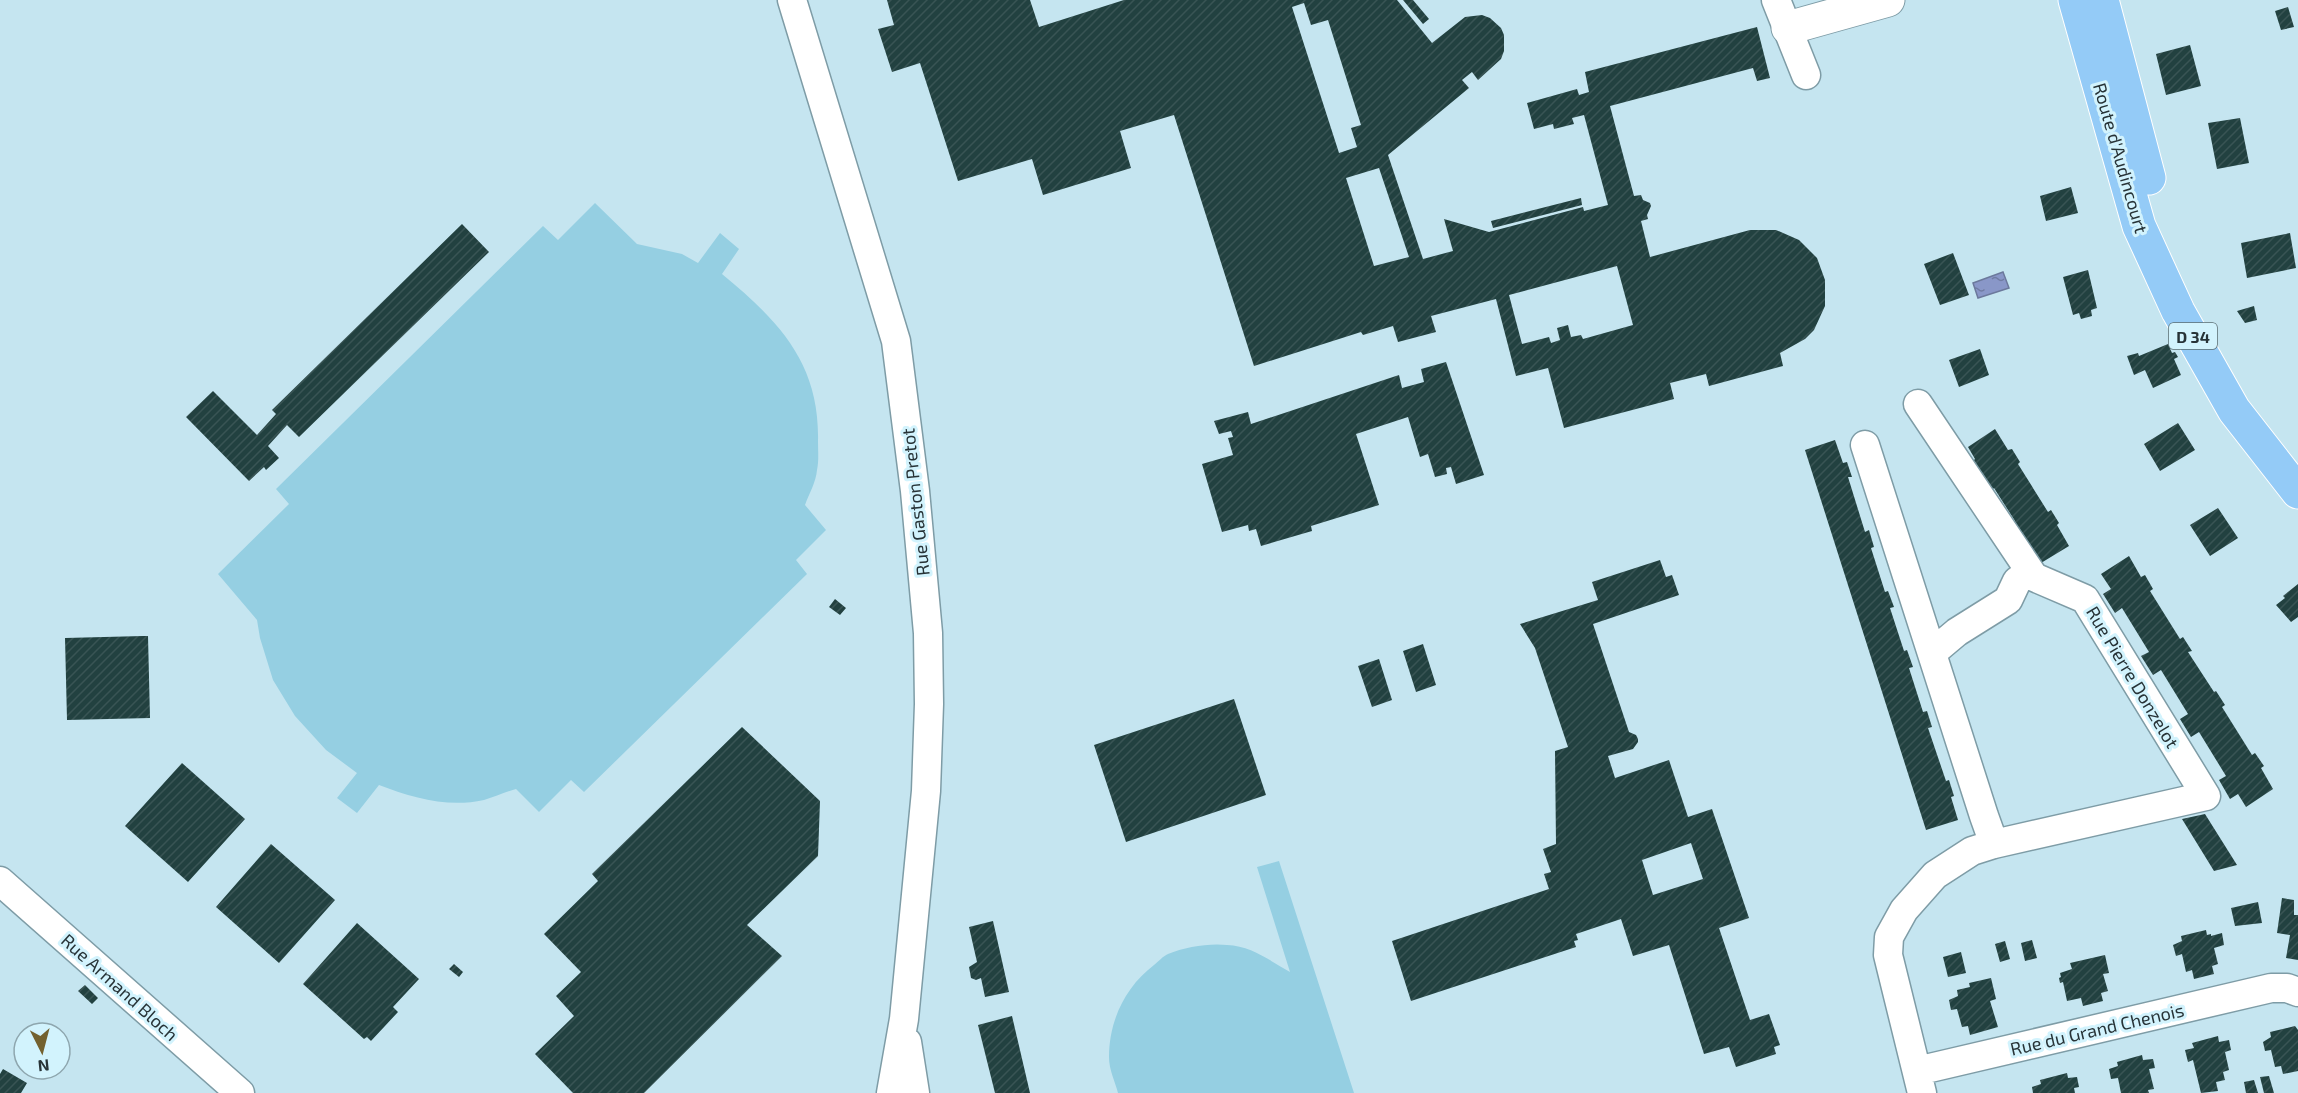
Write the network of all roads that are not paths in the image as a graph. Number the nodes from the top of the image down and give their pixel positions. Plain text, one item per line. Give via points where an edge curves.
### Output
1 (792, 0) edge
2 (1888, 0) edge
3 (2075, 0) edge
4 (2102, 0) edge
5 (1782, 14) edge
6 (1806, 75) dead end
7 (1918, 404) dead end
8 (1865, 445) dead end
9 (2298, 458) edge
10 (2298, 492) edge
11 (2030, 571) junction
12 (1932, 653) junction
13 (1994, 844) junction
14 (0, 881) edge
15 (2298, 992) edge
16 (904, 1019) junction
17 (1919, 1082) edge
18 (240, 1093) edge
19 (891, 1093) edge
20 (915, 1093) edge

1 - 16 street, Rue Gaston Pretot via 896,341 915,491 928,633 929,704 926,791
2 - 5 street
3 - 10 main road, Route d'Audincourt / D 34 via 2139,226 2178,311 2234,410
4 - 9 main road, Route d'Audincourt / D 34 via 2159,218 2203,312 2252,397
5 - 6 street
7 - 11 street, Rue Pierre Donzelot
8 - 12 street
11 - 12 street via 2017,581 2008,600
11 - 13 street, Rue Pierre Donzelot via 2034,577 2085,598 2206,796
12 - 13 street
13 - 17 street, Rue Pierre Donzelot via 1972,851 1935,875 1904,910 1888,938 1888,955
14 - 18 street, Rue Armand Bloch
15 - 17 street, Rue du Grand Chenois via 2271,988
16 - 19 street, Rue Gaston Pretot
16 - 20 street, Rue Gaston Pretot

